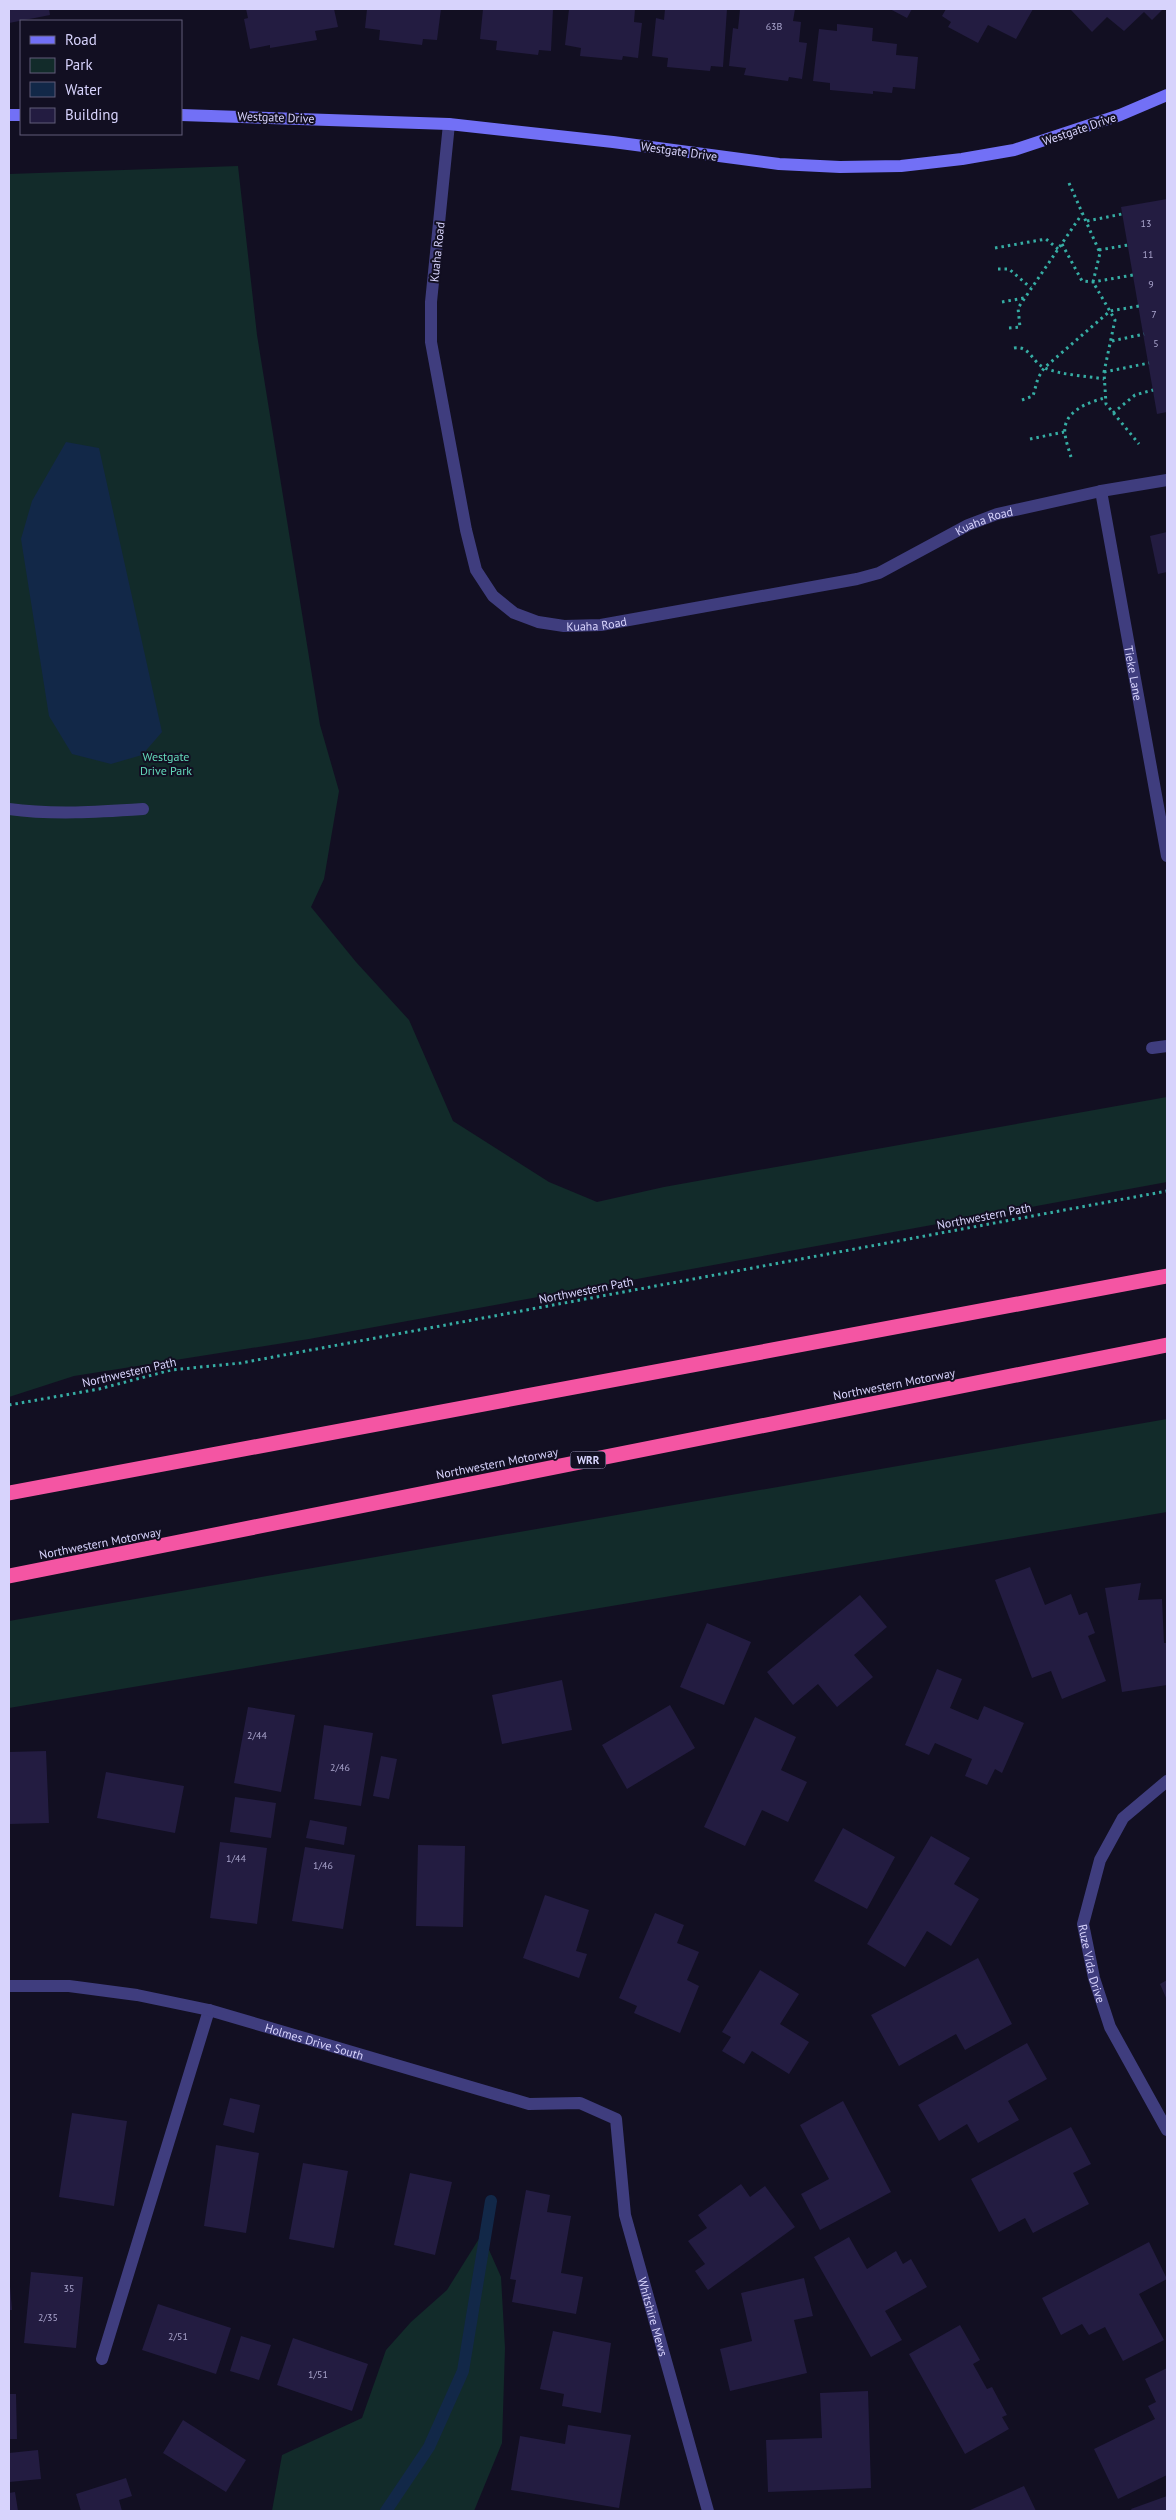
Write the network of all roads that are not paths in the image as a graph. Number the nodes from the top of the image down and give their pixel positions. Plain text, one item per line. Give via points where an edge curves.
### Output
1 (1167, 95) edge
2 (182, 115) edge
3 (449, 124) junction
4 (1167, 480) edge
5 (1101, 491) junction
6 (9, 809) edge
7 (143, 809) dead end
8 (1167, 856) edge
9 (1167, 1046) edge
10 (1152, 1048) dead end
11 (1167, 1276) edge
12 (1167, 1345) edge
13 (9, 1493) edge
14 (9, 1576) edge
15 (1167, 1781) edge
16 (9, 1986) edge
17 (209, 2010) junction
18 (616, 2119) joint
19 (1167, 2130) edge
20 (102, 2359) dead end
21 (708, 2511) edge

1 - 3 main road, Westgate Drive via 1120,116 1014,150 901,166 779,164
2 - 3 main road, Westgate Drive
3 - 5 street, Kuaha Road via 431,302 431,342 476,570 493,596 514,613 538,622 564,626 601,624 857,579 879,573 968,525 997,514
4 - 5 street, Kuaha Road
5 - 8 street, Tieke Lane
6 - 7 street via 97,813
9 - 10 street
11 - 13 highway
12 - 14 highway, Northwestern Motorway / WRR
15 - 19 street, Ruze Vida Drive via 1123,1818 1100,1860 1083,1924 1094,1978 1110,2027
16 - 17 street, Holmes Drive South via 69,1986 137,1995
17 - 18 street, Holmes Drive South via 529,2104 580,2103
17 - 20 street
18 - 21 street, Whitshire Mews via 625,2216

